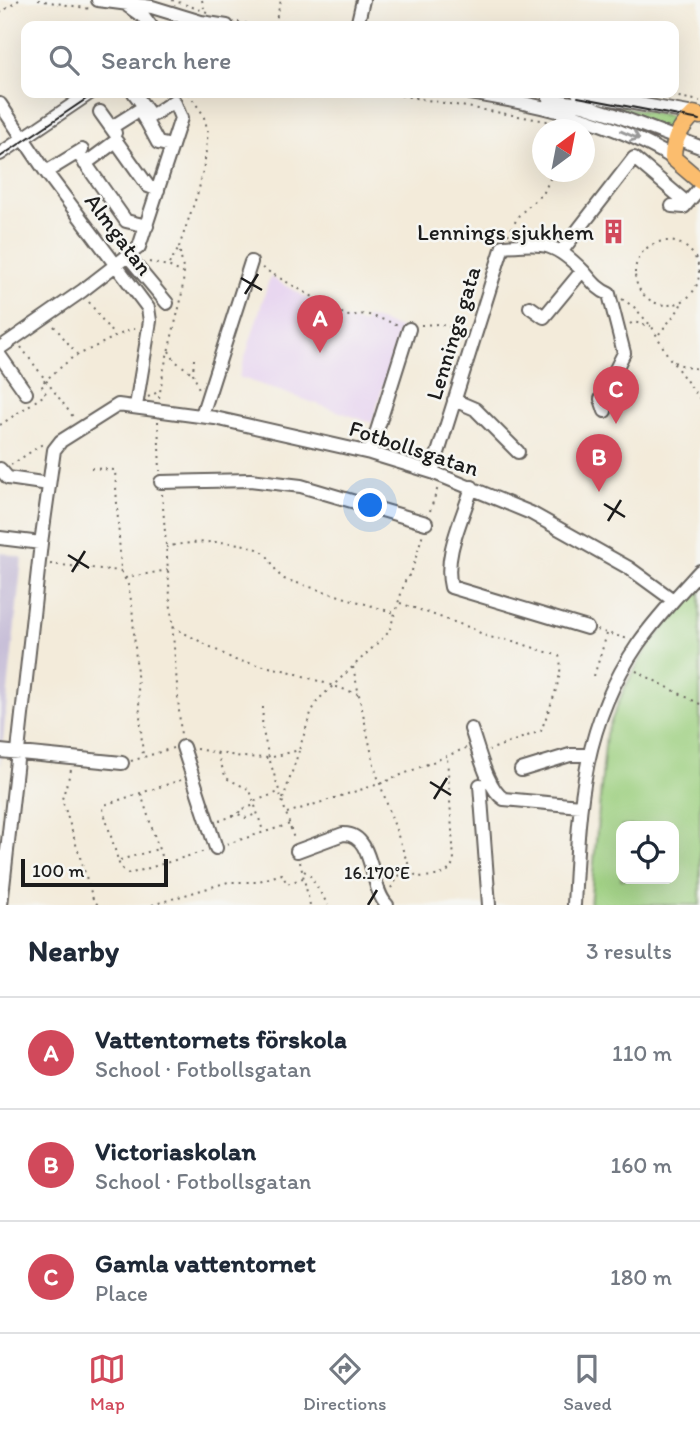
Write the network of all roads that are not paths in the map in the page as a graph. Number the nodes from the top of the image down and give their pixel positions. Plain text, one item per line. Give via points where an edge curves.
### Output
1 (363, 0) edge
2 (95, 5) edge
3 (127, 5) junction
4 (190, 20) edge
5 (147, 21) edge
6 (358, 21) edge
7 (75, 98) edge
8 (82, 98) edge
9 (137, 98) edge
10 (171, 98) edge
11 (172, 98) edge
12 (501, 98) edge
13 (539, 98) edge
14 (608, 98) edge
15 (0, 104) edge
16 (698, 110) edge
17 (100, 112) dead end
18 (148, 117) junction
19 (112, 127) junction
20 (21, 135) junction
21 (676, 139) junction
22 (116, 141) junction
23 (0, 146) edge
24 (172, 146) junction
25 (700, 148) edge
26 (0, 154) edge
27 (82, 155) junction
28 (673, 158) junction
29 (46, 172) junction
30 (700, 181) edge
31 (700, 188) edge
32 (158, 190) junction
33 (687, 203) junction
34 (672, 206) dead end
35 (146, 226) junction
36 (561, 252) junction
37 (131, 258) junction
38 (251, 262) road end
39 (115, 265) junction
40 (582, 271) junction
41 (167, 303) dead end
42 (530, 307) dead end
43 (409, 329) road end
44 (0, 348) edge
45 (0, 356) edge
46 (26, 393) dead end
47 (454, 400) junction
48 (136, 406) junction
49 (605, 411) dead end
50 (202, 415) junction
51 (518, 452) dead end
52 (370, 453) junction
53 (0, 469) edge
54 (437, 474) junction
55 (161, 482) road end
56 (49, 484) junction
57 (472, 487) junction
58 (426, 523) road end
59 (0, 538) edge
60 (40, 543) junction
61 (700, 571) edge
62 (673, 600) junction
63 (587, 628) road end
64 (471, 729) dead end
65 (183, 747) road end
66 (0, 751) edge
67 (19, 753) junction
68 (589, 755) junction
69 (122, 763) road end
70 (521, 770) dead end
71 (480, 785) dead end
72 (580, 806) junction
73 (216, 848) road end
74 (297, 850) road end
75 (385, 903) edge
76 (1, 905) edge
77 (489, 905) edge
78 (574, 905) edge

1 - 6 street
2 - 3 street
3 - 4 street
3 - 5 street
7 - 20 street
8 - 20 street
9 - 18 street
10 - 18 street
11 - 24 street via 181,118
12 -> 28 street via 580,116 645,141
13 - 21 street via 591,107
14 - 16 street
15 - 20 street, Almgatan
16 - 21 main road
17 - 19 street
18 - 19 street via 139,110
18 - 24 street via 158,143
19 - 22 street
20 - 23 street
20 - 26 street
20 - 29 street, Almgatan
21 - 25 street
21 - 28 main road
22 - 27 street
22 - 32 street via 148,186
24 - 32 street
27 - 29 street
27 - 35 street via 126,221
28 - 30 main road
29 - 39 street, Almgatan
31 - 33 street
32 - 35 street
33 - 34 street
33 - 36 street via 634,158
35 - 37 street
36 - 40 street, Lennings gata
36 - 47 street, Lennings gata via 533,244 503,246
37 - 39 street
37 - 41 street
38 - 50 street
39 - 44 street
39 - 48 street, Almgatan via 150,314
40 - 42 street via 544,317
40 - 49 street, Lennings gata via 609,293 624,353 601,399
43 - 52 street
45 - 46 street
47 - 51 street via 475,409
47 - 54 street, Lennings gata
48 - 50 street, Fotbollsgatan
48 - 56 street, Fotbollsgatan via 118,405 56,446
50 - 52 street, Fotbollsgatan
52 - 54 street, Fotbollsgatan
53 - 56 street via 8,478
54 - 57 street, Fotbollsgatan
55 - 58 street via 250,480 301,486
56 - 60 street
57 - 62 street, Fotbollsgatan via 582,540
57 - 63 street via 449,561 451,587
59 - 60 street
60 - 67 street
61 - 62 street
62 - 68 street via 619,675
64 - 72 street via 499,796
65 - 73 street
66 - 67 street
67 - 69 street
67 - 76 street
68 - 70 street via 570,755
68 - 72 street
71 - 77 street
72 - 78 street
74 - 75 street via 352,836 363,845

